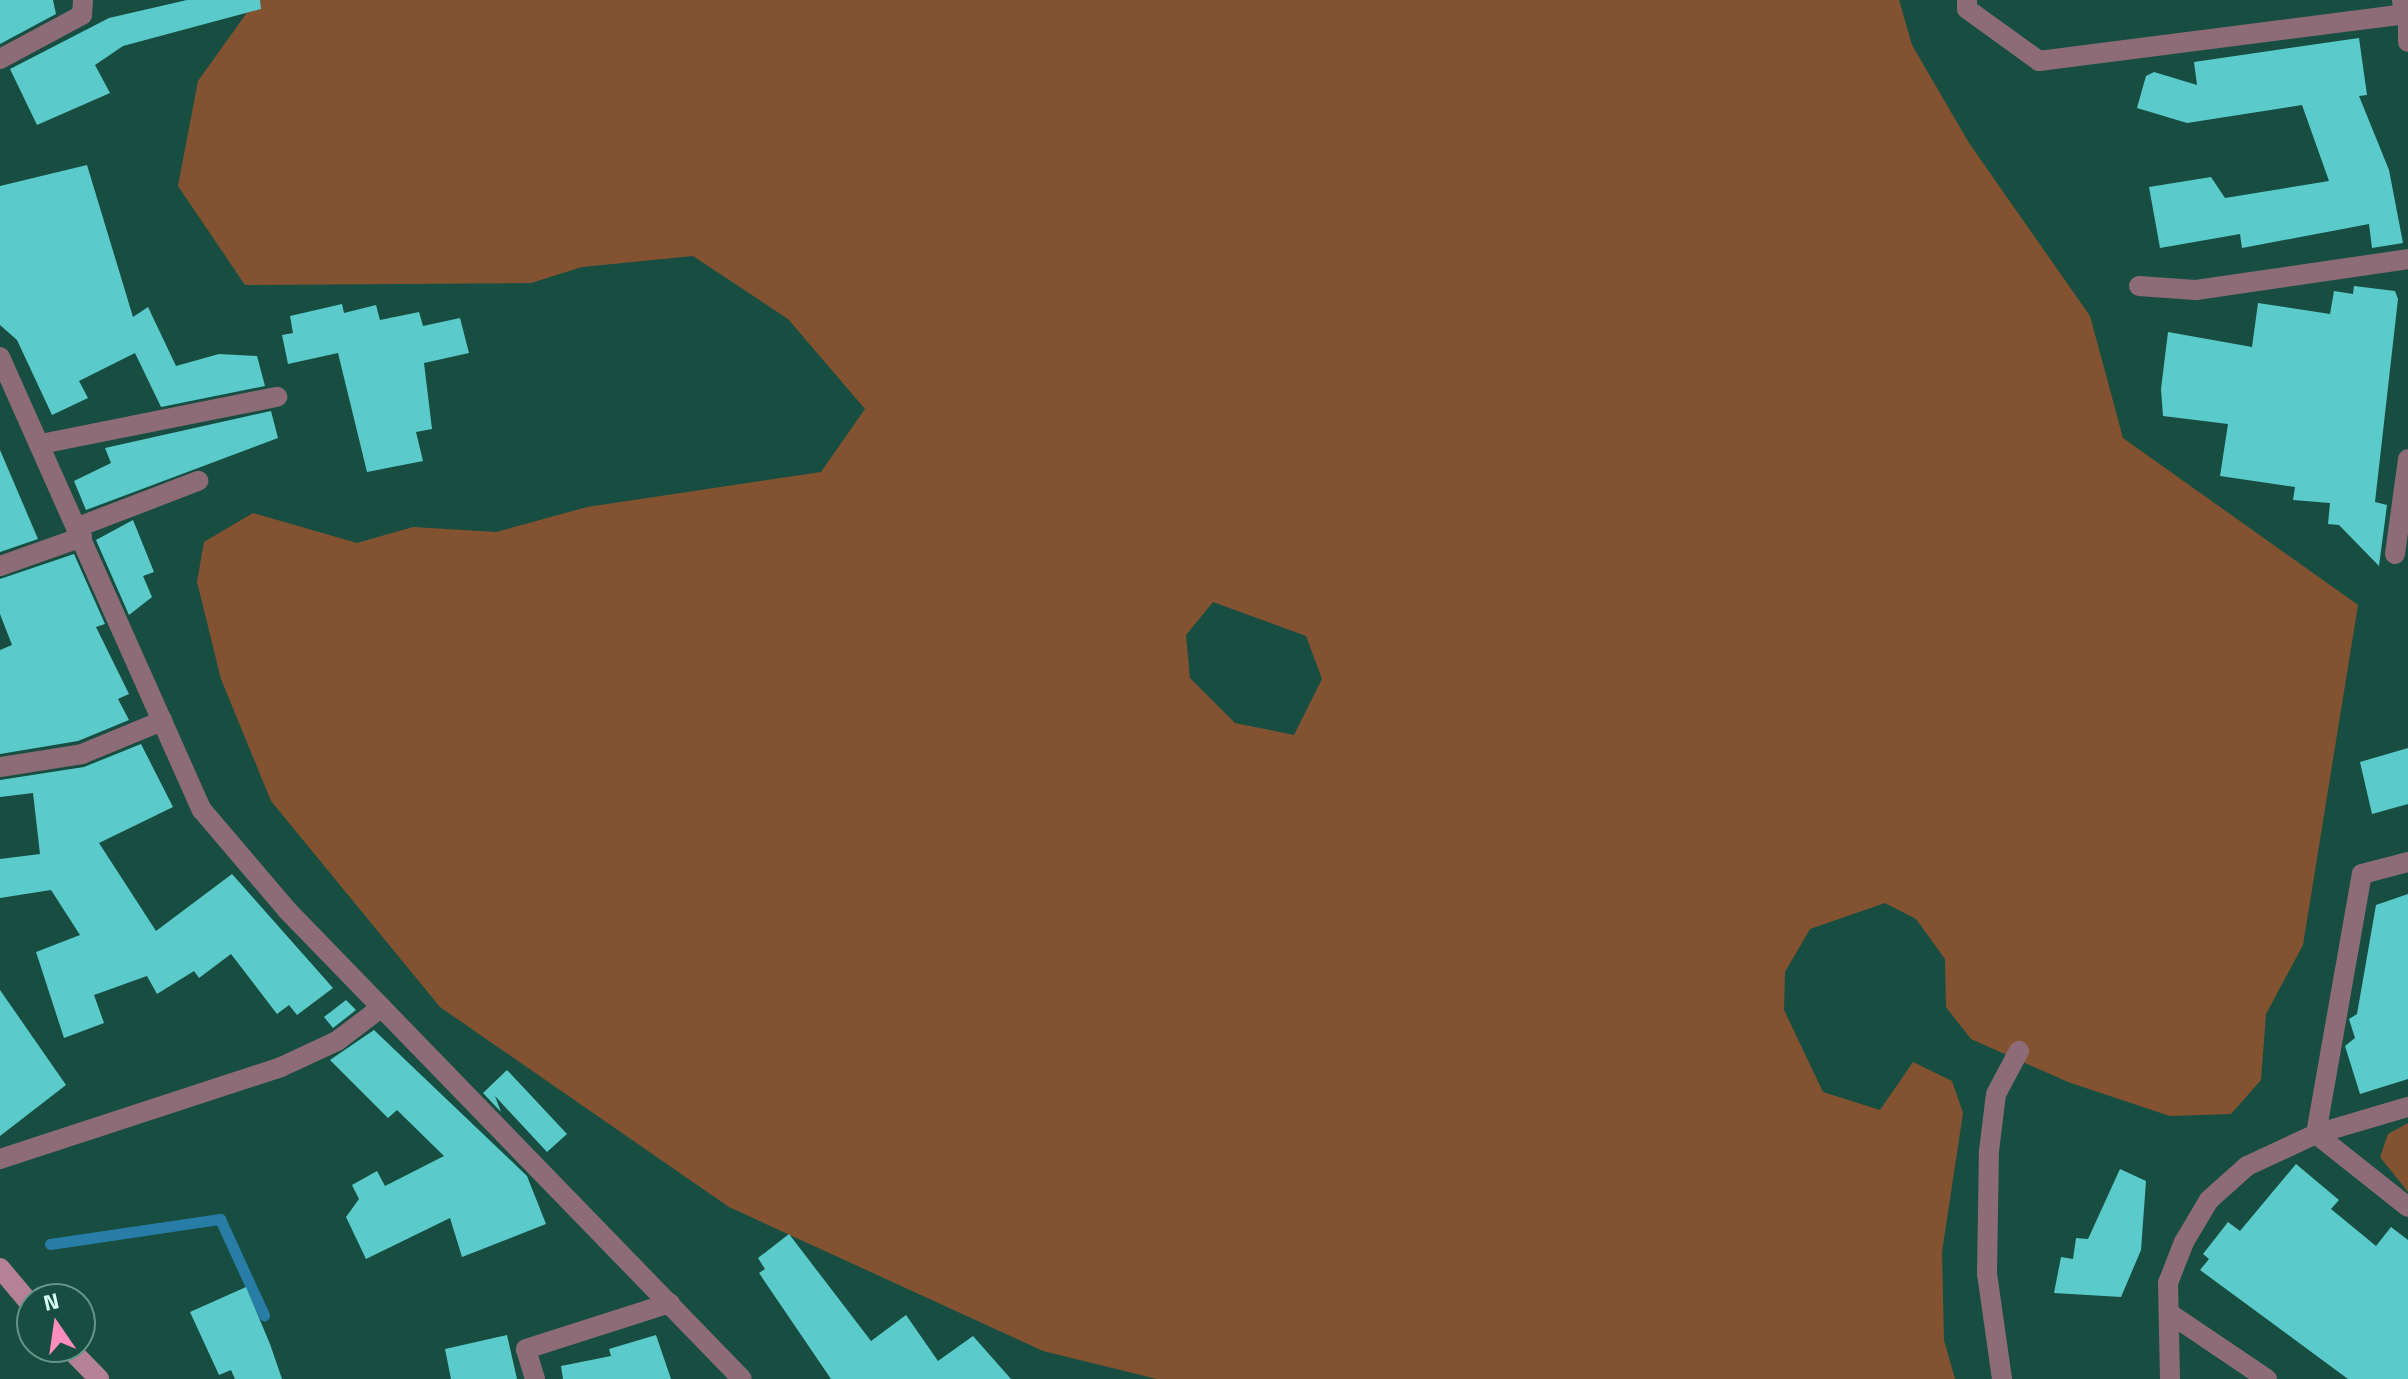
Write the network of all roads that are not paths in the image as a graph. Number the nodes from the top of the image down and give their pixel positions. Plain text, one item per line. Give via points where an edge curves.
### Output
1 (83, 0) edge
2 (1967, 0) edge
3 (2405, 9) edge
4 (2408, 42) edge
5 (0, 59) edge
6 (2408, 259) edge
7 (2139, 286) dead end
8 (0, 357) edge
9 (277, 397) dead end
10 (41, 444) junction
11 (2408, 459) edge
12 (198, 481) dead end
13 (80, 532) junction
14 (2395, 554) dead end
15 (0, 566) edge
16 (162, 721) junction
17 (0, 767) edge
18 (2408, 862) edge
19 (382, 1007) junction
20 (2019, 1051) dead end
21 (2408, 1107) edge
22 (2316, 1134) junction
23 (0, 1159) edge
24 (2408, 1207) edge
25 (0, 1268) edge
26 (16, 1287) edge
27 (670, 1303) junction
28 (2169, 1313) junction
29 (84, 1363) edge
30 (99, 1379) edge
31 (535, 1379) edge
32 (742, 1379) edge
33 (2002, 1379) edge
34 (2170, 1379) edge
35 (2267, 1379) edge

1 - 5 street via 82,15
2 - 3 street via 1967,9 2039,61
3 - 4 street
6 - 7 street via 2196,290
8 - 10 street
9 - 10 street
10 - 13 street
11 - 14 street
12 - 13 street
13 - 15 street
13 - 16 street
16 - 17 street via 82,754
16 - 19 street via 220,834
18 - 22 street via 2362,874
19 - 23 street via 337,1041 244,1082
19 - 27 street
20 - 33 street via 1996,1094 1989,1151 1987,1274
21 - 22 street
22 - 24 street
22 - 28 street via 2247,1166 2209,1200 2168,1283
25 - 26 main road
27 - 31 street via 526,1349
27 - 32 street
28 - 34 street
28 - 35 street
29 - 30 main road

